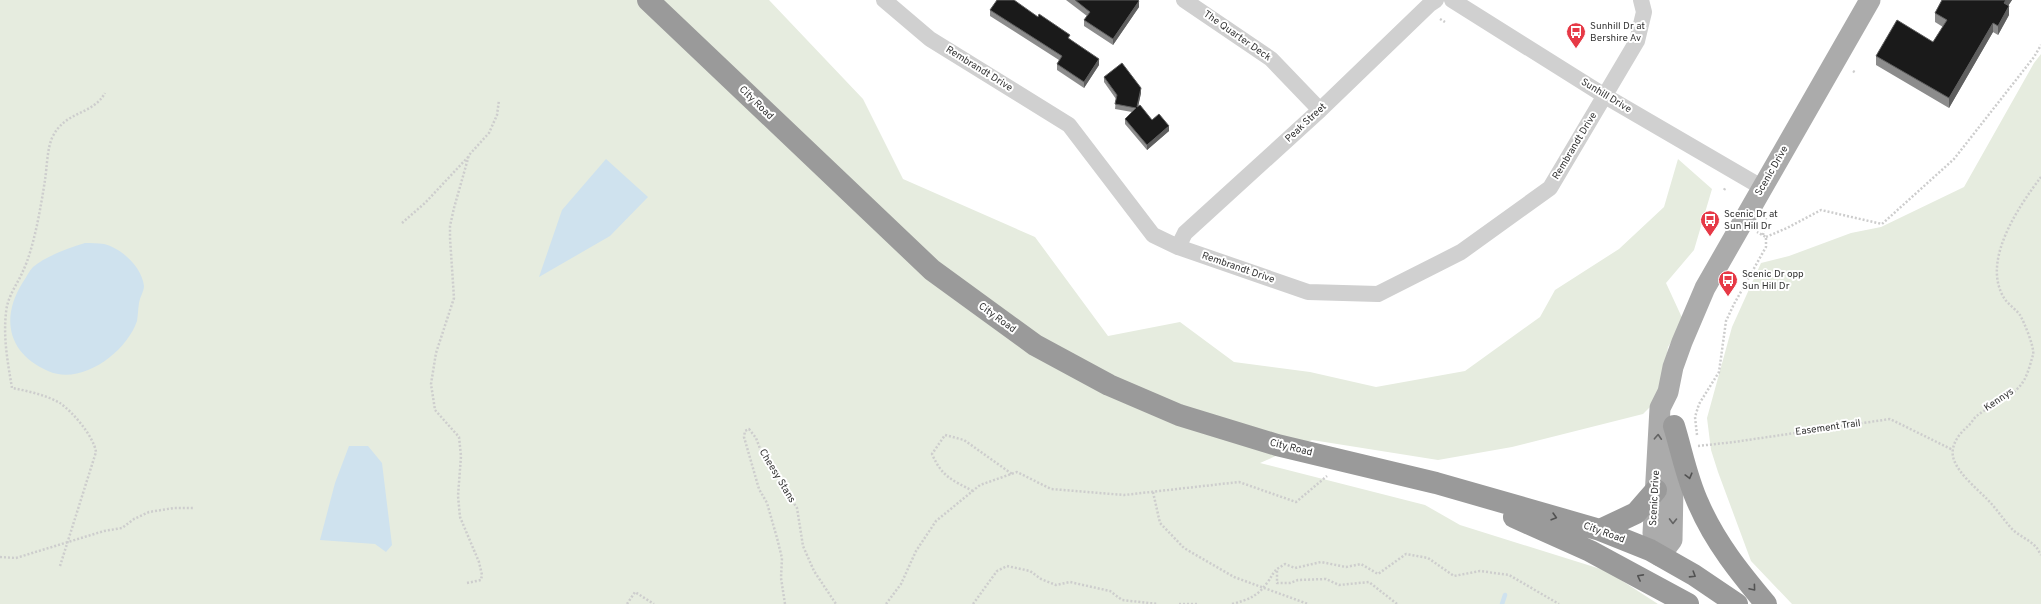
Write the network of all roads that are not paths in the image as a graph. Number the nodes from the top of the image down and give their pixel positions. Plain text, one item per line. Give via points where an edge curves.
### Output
1 (648, 0) edge
2 (884, 0) edge
3 (1184, 0) edge
4 (1436, 0) edge
5 (1452, 0) edge
6 (1641, 0) edge
7 (1870, 0) edge
8 (1605, 96) junction
9 (1320, 110) junction
10 (1763, 188) junction
11 (1178, 247) junction
12 (1668, 392) junction
13 (1674, 426) junction
14 (1436, 483) junction
15 (1656, 490) junction
16 (1600, 530) junction
17 (1590, 551) junction
18 (1660, 556) junction
19 (1687, 604) edge
20 (1737, 604) edge
21 (1766, 604) edge

1 - 14 highway, City Road via 932,270 1034,345 1109,385 1179,415 1277,445
2 - 11 street, Rembrandt Drive via 930,39 1069,125 1153,235
3 - 9 street, The Quarter Deck via 1271,59
4 - 9 street, Peak Street
5 - 8 street, Sunhill Drive
6 - 8 street, Rembrandt Drive via 1644,12 1637,42
7 - 10 main road, Scenic Drive
8 - 10 street, Sunhill Drive
8 - 11 street, Rembrandt Drive via 1550,188 1461,252 1378,294 1308,292
9 - 11 street, Peak Street via 1185,233
10 - 12 main road, Scenic Drive via 1705,288 1673,367
12 - 13 main road, Scenic Drive via 1674,407
15 -> 12 main road, Scenic Drive via 1660,408
13 -> 18 main road, Scenic Drive via 1672,540
13 -> 21 highway via 1698,504 1712,532 1734,566
14 -> 16 highway, City Road
14 - 17 highway, City Road
15 - 16 highway via 1636,513
15 - 18 main road, Scenic Drive via 1653,533
16 - 18 highway, City Road
17 - 18 highway via 1648,558
19 -> 17 highway, City Road
18 - 19 highway via 1664,572
18 -> 20 highway, City Road

